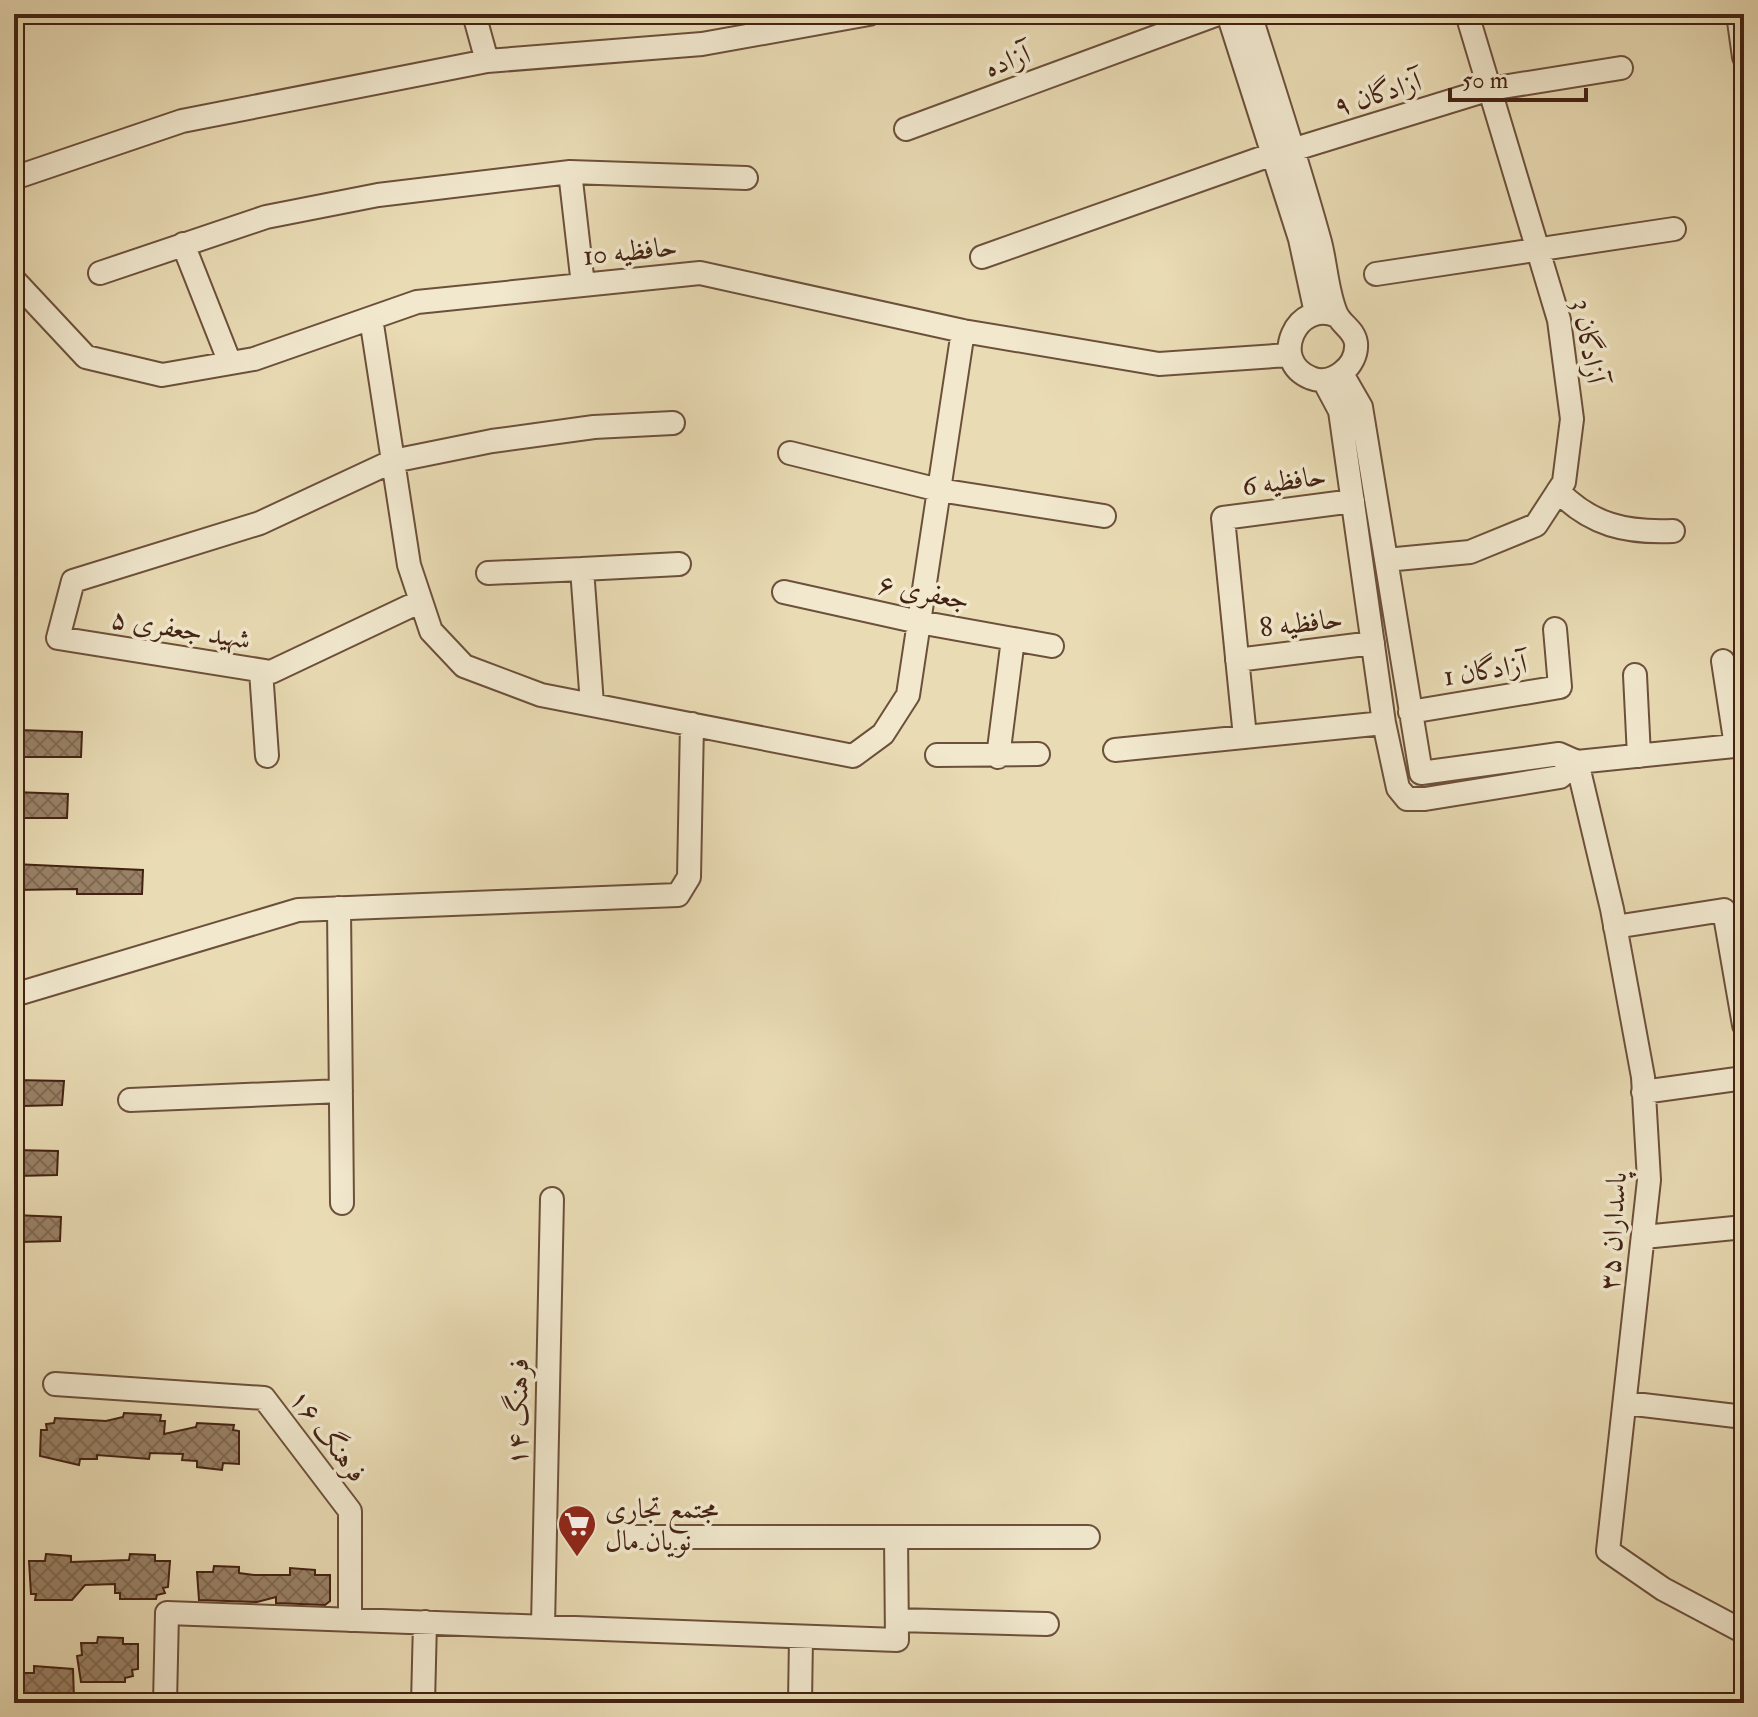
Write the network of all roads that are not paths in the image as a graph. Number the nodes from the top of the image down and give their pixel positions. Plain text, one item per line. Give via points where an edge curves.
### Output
1 (474, 14) edge
2 (869, 14) edge
3 (1218, 14) edge
4 (1228, 14) edge
5 (1250, 14) edge
6 (1467, 14) edge
7 (1738, 14) edge
8 (1744, 57) edge
9 (487, 61) junction
10 (1621, 68) dead end
11 (1490, 89) junction
12 (906, 129) dead end
13 (1283, 152) junction
14 (570, 172) junction
15 (14, 178) edge
16 (746, 178) dead end
17 (1674, 229) dead end
18 (183, 244) junction
19 (1539, 248) junction
20 (982, 257) dead end
21 (100, 273) dead end
22 (1376, 274) dead end
23 (14, 280) edge
24 (583, 285) junction
25 (1326, 315) junction
26 (371, 318) junction
27 (963, 331) junction
28 (1289, 355) junction
29 (230, 363) junction
30 (1333, 377) junction
31 (673, 423) dead end
32 (790, 453) dead end
33 (393, 461) junction
34 (939, 490) junction
35 (1558, 491) junction
36 (1353, 501) junction
37 (1104, 516) dead end
38 (1673, 531) dead end
39 (1386, 560) junction
40 (679, 564) dead end
41 (582, 569) junction
42 (488, 573) dead end
43 (784, 592) dead end
44 (421, 601) junction
45 (919, 622) junction
46 (1555, 629) dead end
47 (1013, 639) junction
48 (1373, 643) junction
49 (1052, 646) dead end
50 (1237, 660) junction
51 (1723, 661) dead end
52 (261, 671) junction
53 (1635, 675) dead end
54 (592, 704) junction
55 (1410, 712) junction
56 (1384, 723) junction
57 (692, 724) junction
58 (1245, 737) junction
59 (1740, 745) edge
60 (1115, 750) dead end
61 (1038, 754) dead end
62 (937, 755) dead end
63 (267, 756) dead end
64 (1639, 756) junction
65 (998, 757) junction
66 (1577, 762) junction
67 (339, 908) junction
68 (1615, 927) junction
69 (14, 995) edge
70 (1744, 1025) edge
71 (1744, 1078) edge
72 (341, 1091) junction
73 (1643, 1092) junction
74 (130, 1100) dead end
75 (552, 1199) dead end
76 (342, 1203) dead end
77 (1744, 1227) edge
78 (1644, 1237) junction
79 (55, 1384) dead end
80 (1626, 1403) junction
81 (1744, 1417) edge
82 (631, 1537) dead end
83 (896, 1537) junction
84 (1088, 1537) dead end
85 (350, 1620) junction
86 (897, 1620) junction
87 (425, 1622) junction
88 (1047, 1624) dead end
89 (543, 1626) junction
90 (1744, 1632) edge
91 (801, 1637) junction
92 (165, 1703) edge
93 (423, 1703) edge
94 (800, 1703) edge

1 - 9 street
2 - 9 street via 702,44
3 - 12 street, آزاده
4 - 13 street
5 - 13 street
6 - 11 street, آزادگان 3
7 - 8 street
9 - 15 street via 182,121
10 - 11 street, آزادگان ۹
11 - 13 street, آزادگان ۹
11 - 19 street, آزادگان 3
13 - 20 street, آزادگان ۹
13 - 25 street via 1320,243
14 - 16 street
14 - 18 street via 378,195 266,217
14 - 24 street
17 - 19 street
18 - 21 street
18 - 29 street
19 - 22 street
19 - 35 street, آزادگان 3 via 1559,320 1572,419 1564,482
23 - 29 street, حافظیه 10 via 86,357 162,375
24 - 26 street, حافظیه 10 via 417,302
24 - 27 street, حافظیه 10 via 700,273
25 - 28 street via 1298,322 1289,337
25 - 30 street via 1350,327 1356,343 1353,360
26 - 29 street, حافظیه 10
26 - 33 street
27 - 28 street, حافظیه 10 via 1159,364
27 - 34 street
28 - 30 street via 1297,369
30 - 36 street
30 - 39 street via 1361,407
31 - 33 street via 594,427
32 - 34 street
33 - 44 street via 409,565
33 - 52 street, شهید جعفری ۵ via 260,523 73,581 58,638
34 - 37 street
34 - 45 street
35 - 38 street via 1579,513 1603,523 1646,532
35 - 39 street, آزادگان 3 via 1536,525 1470,552
36 - 48 street
36 - 50 street, حافظیه 6 via 1223,518
39 - 55 street
40 - 41 street
41 - 42 street
41 - 54 street
43 - 45 street, جعفری ۶
44 - 52 street, شهید جعفری ۵ via 271,672
44 - 54 street via 431,631 464,666 541,695
45 - 47 street, جعفری ۶
45 - 57 street via 908,695 883,734 853,756
46 - 55 street, آزادگان 1 via 1560,687
47 - 49 street, جعفری ۶
47 - 65 street
48 - 50 street, حافظیه 8
48 - 56 street
50 - 58 street
51 - 59 street
52 - 63 street
53 - 64 street
54 - 57 street
55 - 66 street via 1421,773 1559,754
56 - 58 street
56 - 66 street via 1398,788 1407,799 1560,777
57 - 67 street via 689,877 678,895
58 - 60 street
59 - 64 street
61 - 65 street
62 - 65 street
64 - 66 street
66 - 68 street, پاسداران ۳۵
67 - 69 street via 298,910
67 - 72 street
68 - 70 street via 1724,910
68 - 73 street, پاسداران ۳۵
71 - 73 street
72 - 74 street
72 - 76 street
73 - 78 street, پاسداران ۳۵ via 1649,1180
75 - 89 street, فرهنگ ۱۴
77 - 78 street
78 - 80 street, پاسداران ۳۵
79 - 85 street, فرهنگ ۱۶ via 264,1398 350,1511
80 - 81 street
80 - 90 street, پاسداران ۳۵ via 1608,1551 1663,1589
82 - 83 street
83 - 84 street
83 - 86 street
85 - 87 street
85 - 92 street via 167,1613
86 - 88 street
86 - 91 street via 897,1640
87 - 89 street
87 - 93 street
89 - 91 street
91 - 94 street

